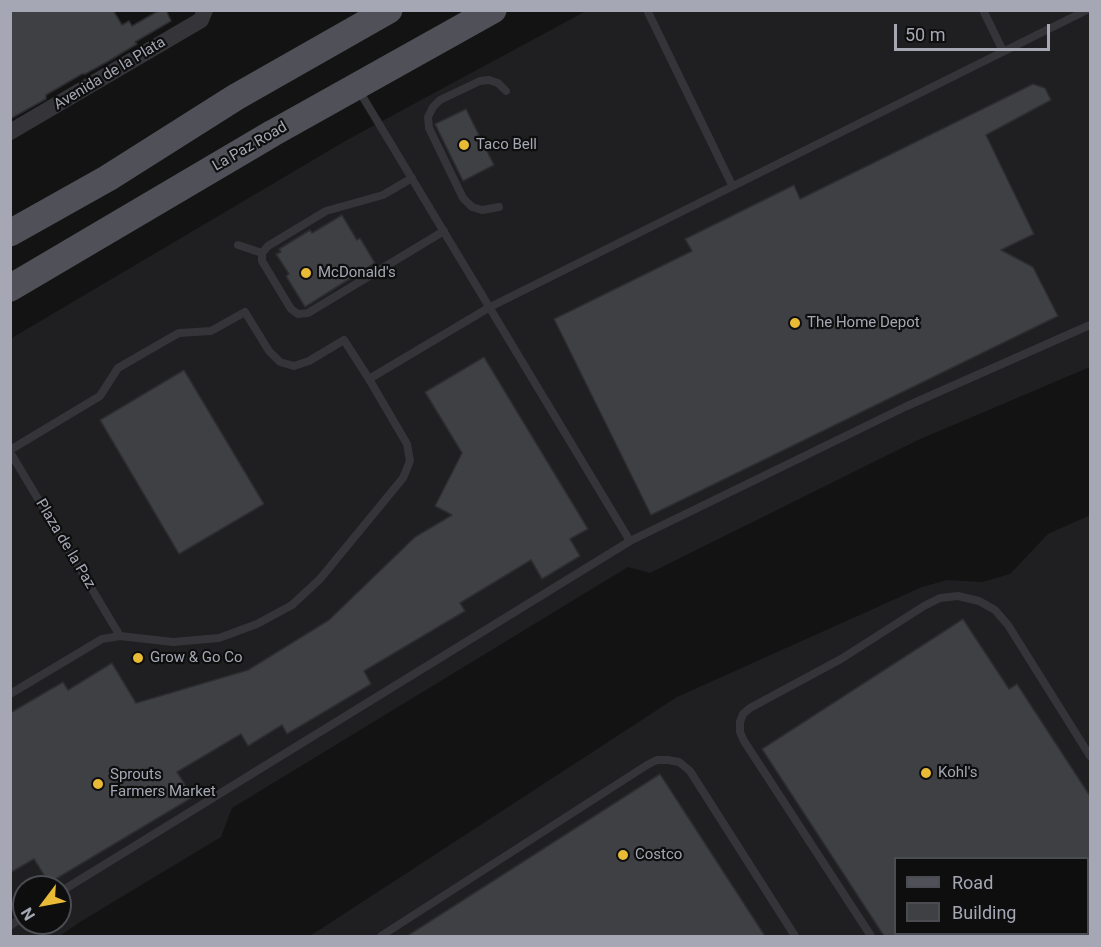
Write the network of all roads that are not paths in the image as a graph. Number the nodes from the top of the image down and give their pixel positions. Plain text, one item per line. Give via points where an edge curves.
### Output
1 (205, 10) edge
2 (389, 10) edge
3 (493, 10) edge
4 (647, 10) edge
5 (982, 10) edge
6 (1087, 10) edge
7 (1003, 51) junction
8 (357, 86) junction
9 (506, 91) dead end
10 (10, 132) edge
11 (412, 178) junction
12 (732, 185) junction
13 (499, 207) dead end
14 (444, 231) junction
15 (10, 233) edge
16 (238, 245) dead end
17 (262, 253) junction
18 (10, 288) edge
19 (490, 307) junction
20 (1090, 326) edge
21 (369, 379) junction
22 (10, 451) edge
23 (630, 541) junction
24 (120, 636) junction
25 (10, 694) edge
26 (1090, 756) edge
27 (72, 885) edge
28 (381, 936) edge
29 (795, 936) edge
30 (872, 936) edge

1 - 10 street, Avenida de la Plata via 201,20
2 - 15 main road
3 - 8 main road, La Paz Road
4 - 12 lane
5 - 7 lane
6 - 7 lane
7 - 12 lane
8 - 11 lane
8 - 18 main road, La Paz Road
9 - 13 lane via 498,83 480,81 440,100 428,117 429,128 471,207
11 - 14 lane
11 - 17 lane via 383,195 326,211
12 - 19 lane
14 - 17 lane via 308,313 298,314 291,309 262,261
14 - 19 lane
16 - 17 lane
19 - 21 lane
19 - 23 lane
20 - 23 lane via 907,406
21 - 22 lane via 344,340 309,361 294,366 280,362 245,312 211,331 178,333 118,368 100,396
21 - 24 lane via 407,444 410,461 403,478 320,579 292,605 219,638 173,642
22 - 24 lane, Plaza de la Paz
23 - 27 lane
24 - 25 lane via 102,639
26 - 30 lane via 1008,625 995,610 958,596 940,598 924,606 841,659 750,708 740,722 744,741
28 - 29 lane via 647,765 668,760 679,762 690,771

